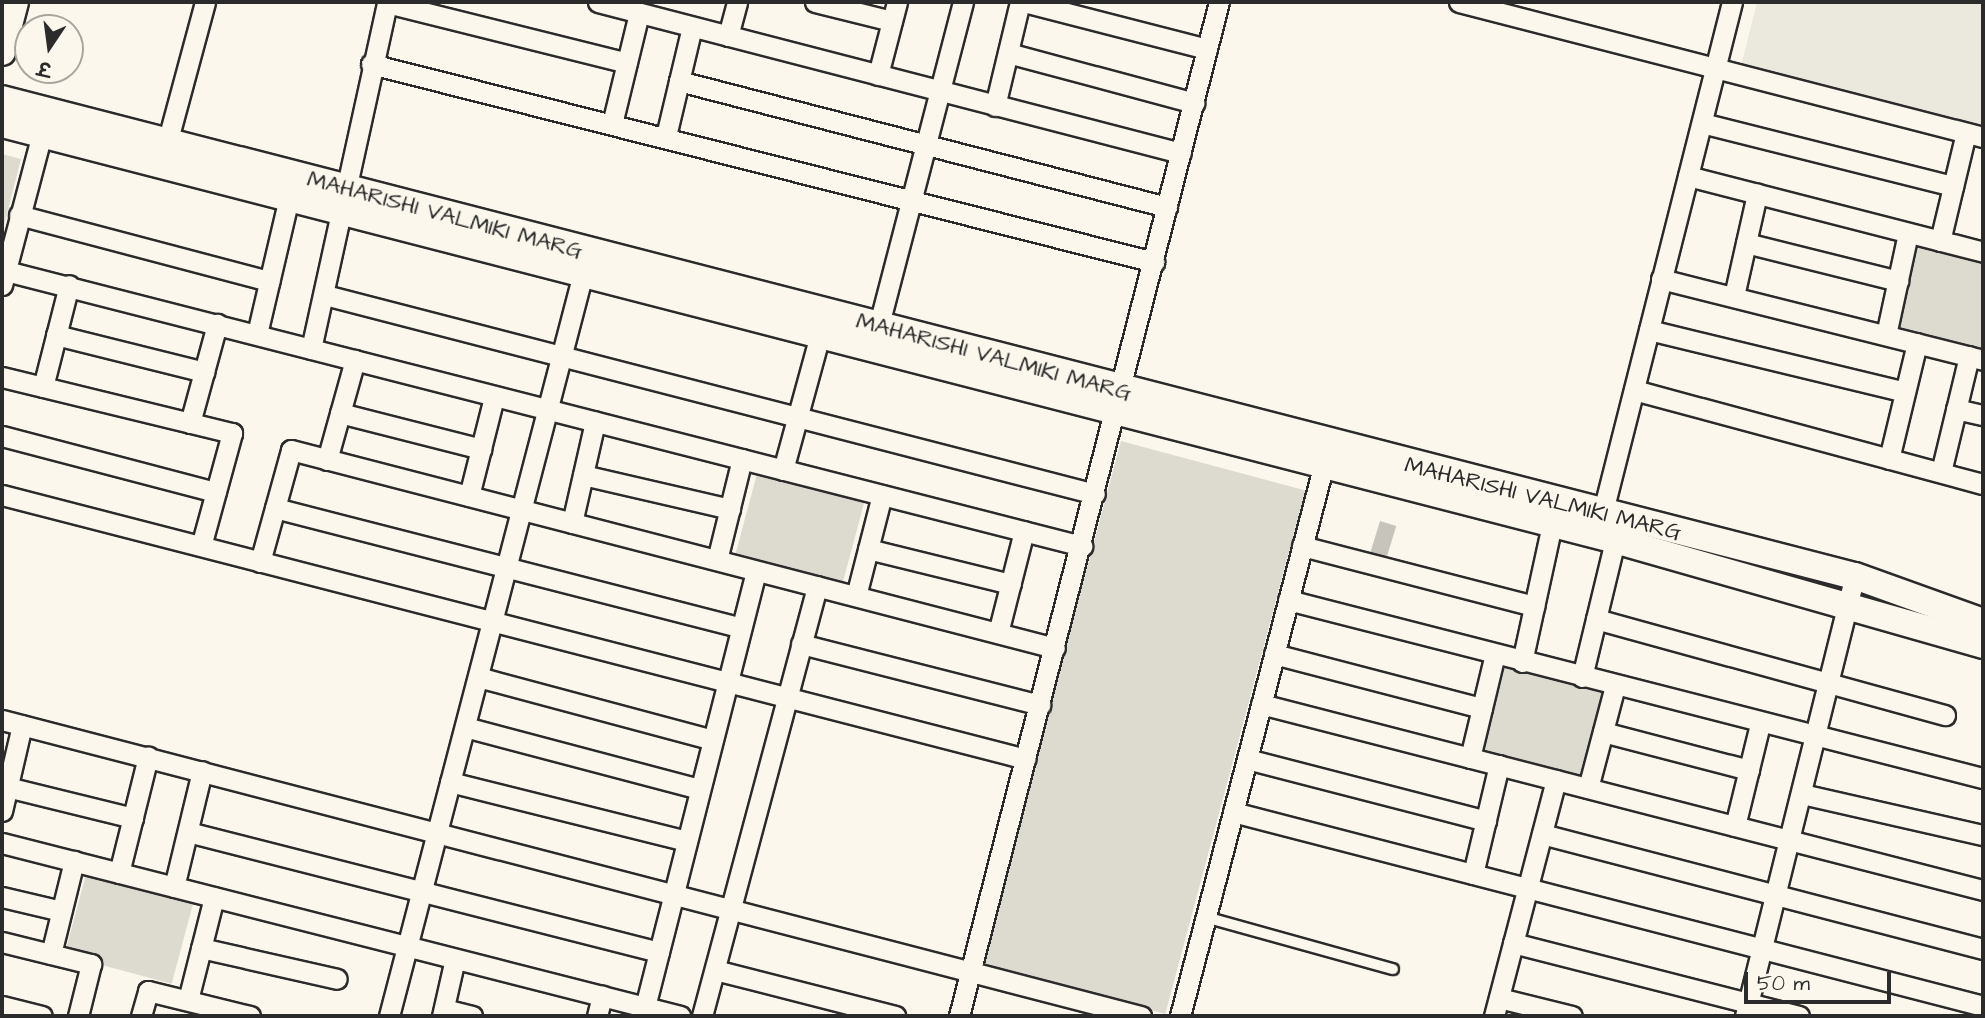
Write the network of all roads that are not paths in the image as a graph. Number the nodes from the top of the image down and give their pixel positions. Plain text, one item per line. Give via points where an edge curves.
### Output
1 (15, 2) edge
2 (205, 2) edge
3 (737, 2) edge
4 (815, 2) edge
5 (963, 2) edge
6 (1022, 2) edge
7 (1219, 2) edge
8 (1459, 2) edge
9 (1732, 2) edge
10 (387, 3) edge
11 (605, 3) edge
12 (1527, 10) edge
13 (895, 11) edge
14 (639, 13) junction
15 (692, 27) junction
16 (728, 36) junction
17 (1207, 49) junction
18 (2, 52) edge
19 (1008, 53) junction
20 (627, 63) junction
21 (371, 64) junction
22 (1715, 69) junction
23 (878, 75) junction
24 (679, 81) junction
25 (940, 92) junction
26 (2, 99) edge
27 (1194, 103) junction
28 (995, 106) junction
29 (45, 123) junction
30 (1702, 123) junction
31 (2, 124) edge
32 (612, 124) junction
33 (1974, 135) edge
34 (666, 136) junction
35 (167, 143) junction
36 (926, 144) junction
37 (1181, 153) junction
38 (1688, 176) junction
39 (1953, 186) junction
40 (291, 187) junction
41 (1758, 194) junction
42 (912, 197) junction
43 (341, 201) junction
44 (1167, 207) junction
45 (19, 215) junction
46 (1908, 233) junction
47 (1940, 241) junction
48 (1746, 243) junction
49 (1983, 252) edge
50 (1154, 262) junction
51 (586, 264) junction
52 (4, 278) edge
53 (1661, 279) junction
54 (269, 281) junction
55 (1898, 281) junction
56 (69, 285) junction
57 (325, 295) junction
58 (1734, 296) junction
59 (217, 324) junction
60 (1649, 330) junction
61 (257, 334) junction
62 (56, 335) junction
63 (820, 335) junction
64 (1885, 335) junction
65 (875, 338) junction
66 (1917, 343) junction
67 (311, 349) junction
68 (1976, 358) edge
69 (561, 359) junction
70 (355, 360) junction
71 (204, 372) junction
72 (2, 377) edge
73 (43, 387) junction
74 (1634, 390) junction
75 (1905, 391) junction
76 (495, 397) junction
77 (1119, 401) junction
78 (1956, 409) junction
79 (548, 410) junction
80 (340, 413) junction
81 (1983, 415) edge
82 (797, 418) junction
83 (596, 422) junction
84 (190, 423) junction
85 (2, 436) edge
86 (481, 449) junction
87 (1326, 454) junction
88 (742, 459) junction
89 (1889, 459) junction
90 (327, 460) junction
91 (783, 470) junction
92 (1941, 472) junction
93 (583, 475) junction
94 (1983, 484) edge
95 (216, 492) junction
96 (1096, 494) junction
97 (2, 495) edge
98 (882, 495) junction
99 (469, 496) junction
100 (275, 508) junction
101 (730, 509) junction
102 (522, 510) junction
103 (572, 523) junction
104 (1552, 524) junction
105 (1609, 527) junction
106 (1024, 531) junction
107 (1082, 546) junction
108 (1302, 546) junction
109 (201, 547) junction
110 (868, 549) junction
111 (717, 560) junction
112 (260, 562) junction
113 (507, 567) junction
114 (756, 571) junction
115 (1855, 576) junction
116 (1011, 584) junction
117 (817, 586) junction
118 (856, 596) junction
119 (1288, 600) junction
120 (1848, 602) junction
121 (1534, 606) junction
122 (1596, 619) junction
123 (492, 622) junction
124 (1983, 622) edge
125 (741, 628) junction
126 (998, 633) junction
127 (801, 644) junction
128 (1983, 645) edge
129 (1055, 648) junction
130 (1274, 654) junction
131 (1495, 654) junction
132 (1522, 662) junction
133 (478, 677) junction
134 (1582, 677) junction
135 (727, 682) junction
136 (1826, 684) junction
137 (1615, 686) junction
138 (787, 698) junction
139 (1261, 704) junction
140 (1040, 705) junction
141 (1482, 708) junction
142 (1945, 715) dead end
143 (2, 720) edge
144 (1760, 724) junction
145 (22, 725) junction
146 (465, 727) junction
147 (1603, 732) junction
148 (1817, 738) junction
149 (713, 740) junction
150 (148, 757) junction
151 (1470, 758) junction
152 (1026, 759) junction
153 (1247, 759) junction
154 (1499, 765) junction
155 (1749, 770) junction
156 (202, 771) junction
157 (1983, 778) edge
158 (1556, 780) junction
159 (450, 782) junction
160 (8, 787) junction
161 (1588, 788) junction
162 (700, 789) junction
163 (1802, 794) junction
164 (2, 811) edge
165 (1233, 812) junction
166 (133, 818) junction
167 (1486, 821) junction
168 (1735, 826) junction
169 (437, 831) junction
170 (188, 832) junction
171 (1542, 834) junction
172 (1983, 835) edge
173 (1790, 840) junction
174 (687, 841) junction
175 (2, 843) edge
176 (74, 861) junction
177 (119, 873) junction
178 (1473, 874) junction
179 (174, 887) junction
180 (1528, 889) junction
181 (1983, 890) edge
182 (421, 892) junction
183 (674, 894) junction
184 (1776, 896) junction
185 (2, 897) edge
186 (214, 897) junction
187 (731, 909) junction
188 (61, 911) junction
189 (1205, 917) junction
190 (2, 942) edge
191 (1513, 943) junction
192 (407, 947) junction
193 (201, 948) junction
194 (1983, 949) edge
195 (1762, 950) junction
196 (659, 952) junction
197 (51, 954) junction
198 (455, 959) junction
199 (1393, 969) dead end
200 (715, 970) junction
201 (970, 973) junction
202 (337, 979) dead end
203 (602, 996) junction
204 (188, 1000) junction
205 (2, 1006) edge
206 (1983, 1006) edge
207 (645, 1007) junction
208 (1497, 1007) edge
209 (1747, 1010) edge
210 (443, 1012) edge
211 (42, 1016) edge
212 (78, 1016) edge
213 (141, 1016) edge
214 (250, 1016) edge
215 (389, 1016) edge
216 (472, 1016) edge
217 (597, 1016) edge
218 (680, 1016) edge
219 (702, 1016) edge
220 (895, 1016) edge
221 (959, 1016) edge
222 (1141, 1016) edge
223 (1180, 1016) edge
224 (1572, 1016) edge
225 (1799, 1016) edge

1 - 18 street
2 - 35 street
3 - 16 street
4 - 13 street
5 - 25 street
6 - 17 street
6 - 19 street
7 - 17 street
8 - 12 street
9 - 22 street
10 - 20 street
10 - 21 street
11 - 14 street
12 - 22 street
13 - 23 street
14 - 15 street
14 - 20 street
15 - 16 street
15 - 24 street
16 - 23 street
17 - 27 street
19 - 27 street
19 - 28 street
20 - 32 street
21 - 32 street
21 - 43 street
22 - 30 street
22 - 33 street
23 - 25 street
24 - 34 street
24 - 36 street
25 - 28 street
25 - 36 street
26 - 29 street, MAHARISHI VALMIKI MARG
27 - 37 street
28 - 37 street
29 - 31 street, MAHARISHI VALMIKI MARG
29 - 35 street, MAHARISHI VALMIKI MARG
29 - 40 street, MAHARISHI VALMIKI MARG
29 - 45 street
30 - 38 street
30 - 39 street
32 - 34 street
33 - 39 street
34 - 42 street
35 - 40 street, MAHARISHI VALMIKI MARG
36 - 42 street
36 - 44 street
37 - 44 street
38 - 41 street
38 - 53 street
39 - 47 street
40 - 43 street, MAHARISHI VALMIKI MARG
40 - 54 street
41 - 46 street
41 - 48 street
42 - 50 street
42 - 65 street
43 - 51 street, MAHARISHI VALMIKI MARG
43 - 57 street
44 - 50 street
45 - 52 street
45 - 54 street
46 - 47 street
46 - 55 street
47 - 49 street
48 - 55 street
48 - 58 street
50 - 77 street
51 - 63 street, MAHARISHI VALMIKI MARG
51 - 65 street, MAHARISHI VALMIKI MARG
51 - 69 street
52 - 56 street
53 - 58 street
53 - 60 street
54 - 61 street
55 - 64 street
56 - 59 street
56 - 62 street
57 - 67 street
57 - 69 street
58 - 64 street
59 - 61 street
59 - 71 street
60 - 74 street
60 - 75 street
61 - 67 street
62 - 71 street
62 - 73 street
63 - 65 street, MAHARISHI VALMIKI MARG
63 - 82 street
64 - 66 street
65 - 77 street, MAHARISHI VALMIKI MARG
66 - 68 street
66 - 75 street
67 - 70 street
68 - 78 street
69 - 79 street
69 - 82 street
70 - 76 street
70 - 80 street
71 - 84 street
72 - 73 street
73 - 84 street
74 - 89 street
74 - 105 street
75 - 89 street
76 - 79 street
76 - 86 street
77 - 87 street, MAHARISHI VALMIKI MARG
77 - 96 street
78 - 81 street
78 - 92 street
79 - 83 street
79 - 102 street
80 - 86 street
80 - 90 street
82 - 91 street
82 - 96 street
83 - 88 street
83 - 93 street
84 - 95 street via 232,433
85 - 95 street
86 - 99 street
87 - 104 street, MAHARISHI VALMIKI MARG
87 - 105 street, MAHARISHI VALMIKI MARG
87 - 108 street
88 - 91 street
88 - 101 street
89 - 92 street
90 - 99 street
90 - 100 street via 291,450
91 - 98 street
92 - 94 street
93 - 101 street
93 - 103 street
95 - 109 street
96 - 107 street
97 - 109 street
98 - 106 street
98 - 110 street
99 - 102 street
100 - 112 street
100 - 113 street
101 - 111 street
102 - 103 street
102 - 113 street
103 - 111 street
104 - 105 street, MAHARISHI VALMIKI MARG
104 - 121 street
105 - 115 street, MAHARISHI VALMIKI MARG
105 - 120 street, MAHARISHI VALMIKI MARG
105 - 122 street
106 - 107 street
106 - 116 street
107 - 129 street
108 - 119 street
108 - 121 street
109 - 112 street
110 - 116 street
110 - 118 street
111 - 114 street
112 - 123 street
113 - 123 street
113 - 125 street
114 - 117 street
114 - 125 street
115 - 120 street
115 - 124 street, MAHARISHI VALMIKI MARG
116 - 126 street
117 - 118 street
117 - 127 street
118 - 126 street
119 - 130 street
119 - 131 street
120 - 128 street, MAHARISHI VALMIKI MARG
120 - 136 street
121 - 132 street
122 - 134 street
122 - 136 street
123 - 133 street
123 - 135 street
125 - 135 street
126 - 129 street
127 - 138 street
127 - 140 street
129 - 140 street
130 - 139 street
130 - 141 street
131 - 132 street
131 - 141 street
132 - 134 street
133 - 146 street
133 - 149 street
134 - 137 street
135 - 138 street
135 - 149 street
136 - 142 street
136 - 148 street
137 - 144 street
137 - 147 street
138 - 152 street
138 - 187 street
139 - 151 street
139 - 153 street
140 - 152 street
141 - 151 street
143 - 145 street
144 - 148 street
144 - 155 street
145 - 150 street
145 - 160 street
146 - 159 street
146 - 162 street
147 - 155 street
147 - 161 street
148 - 157 street
148 - 163 street
149 - 162 street
150 - 156 street
150 - 166 street
151 - 154 street
152 - 201 street
153 - 165 street
153 - 167 street
154 - 158 street
154 - 167 street
155 - 168 street
156 - 169 street
156 - 170 street
158 - 161 street
158 - 171 street
159 - 169 street
159 - 174 street
160 - 164 street
160 - 166 street
161 - 168 street
162 - 174 street
163 - 172 street
163 - 173 street
165 - 178 street
165 - 189 street
166 - 177 street
167 - 178 street
168 - 173 street
169 - 182 street
169 - 183 street
170 - 179 street
170 - 182 street
171 - 180 street
171 - 184 street
173 - 181 street
173 - 184 street
174 - 183 street
175 - 176 street
176 - 177 street
176 - 188 street
177 - 179 street
178 - 180 street
179 - 186 street
180 - 191 street
180 - 195 street
182 - 192 street
182 - 196 street
183 - 187 street
183 - 196 street
184 - 194 street
184 - 195 street
185 - 188 street
186 - 192 street
186 - 193 street
187 - 200 street
187 - 201 street
188 - 197 street
189 - 199 lane
189 - 223 street
190 - 197 street
191 - 208 street
191 - 209 street
192 - 198 street
192 - 215 street
193 - 202 street
193 - 204 street
195 - 206 street
195 - 209 street
196 - 207 street
197 - 212 street via 91,964
198 - 203 street
198 - 210 street
200 - 219 street
200 - 220 street
201 - 221 street
201 - 222 street
203 - 207 street
203 - 217 street
204 - 213 street via 148,990
204 - 214 street
205 - 211 street
207 - 218 street
208 - 224 street
209 - 225 street
210 - 216 street

